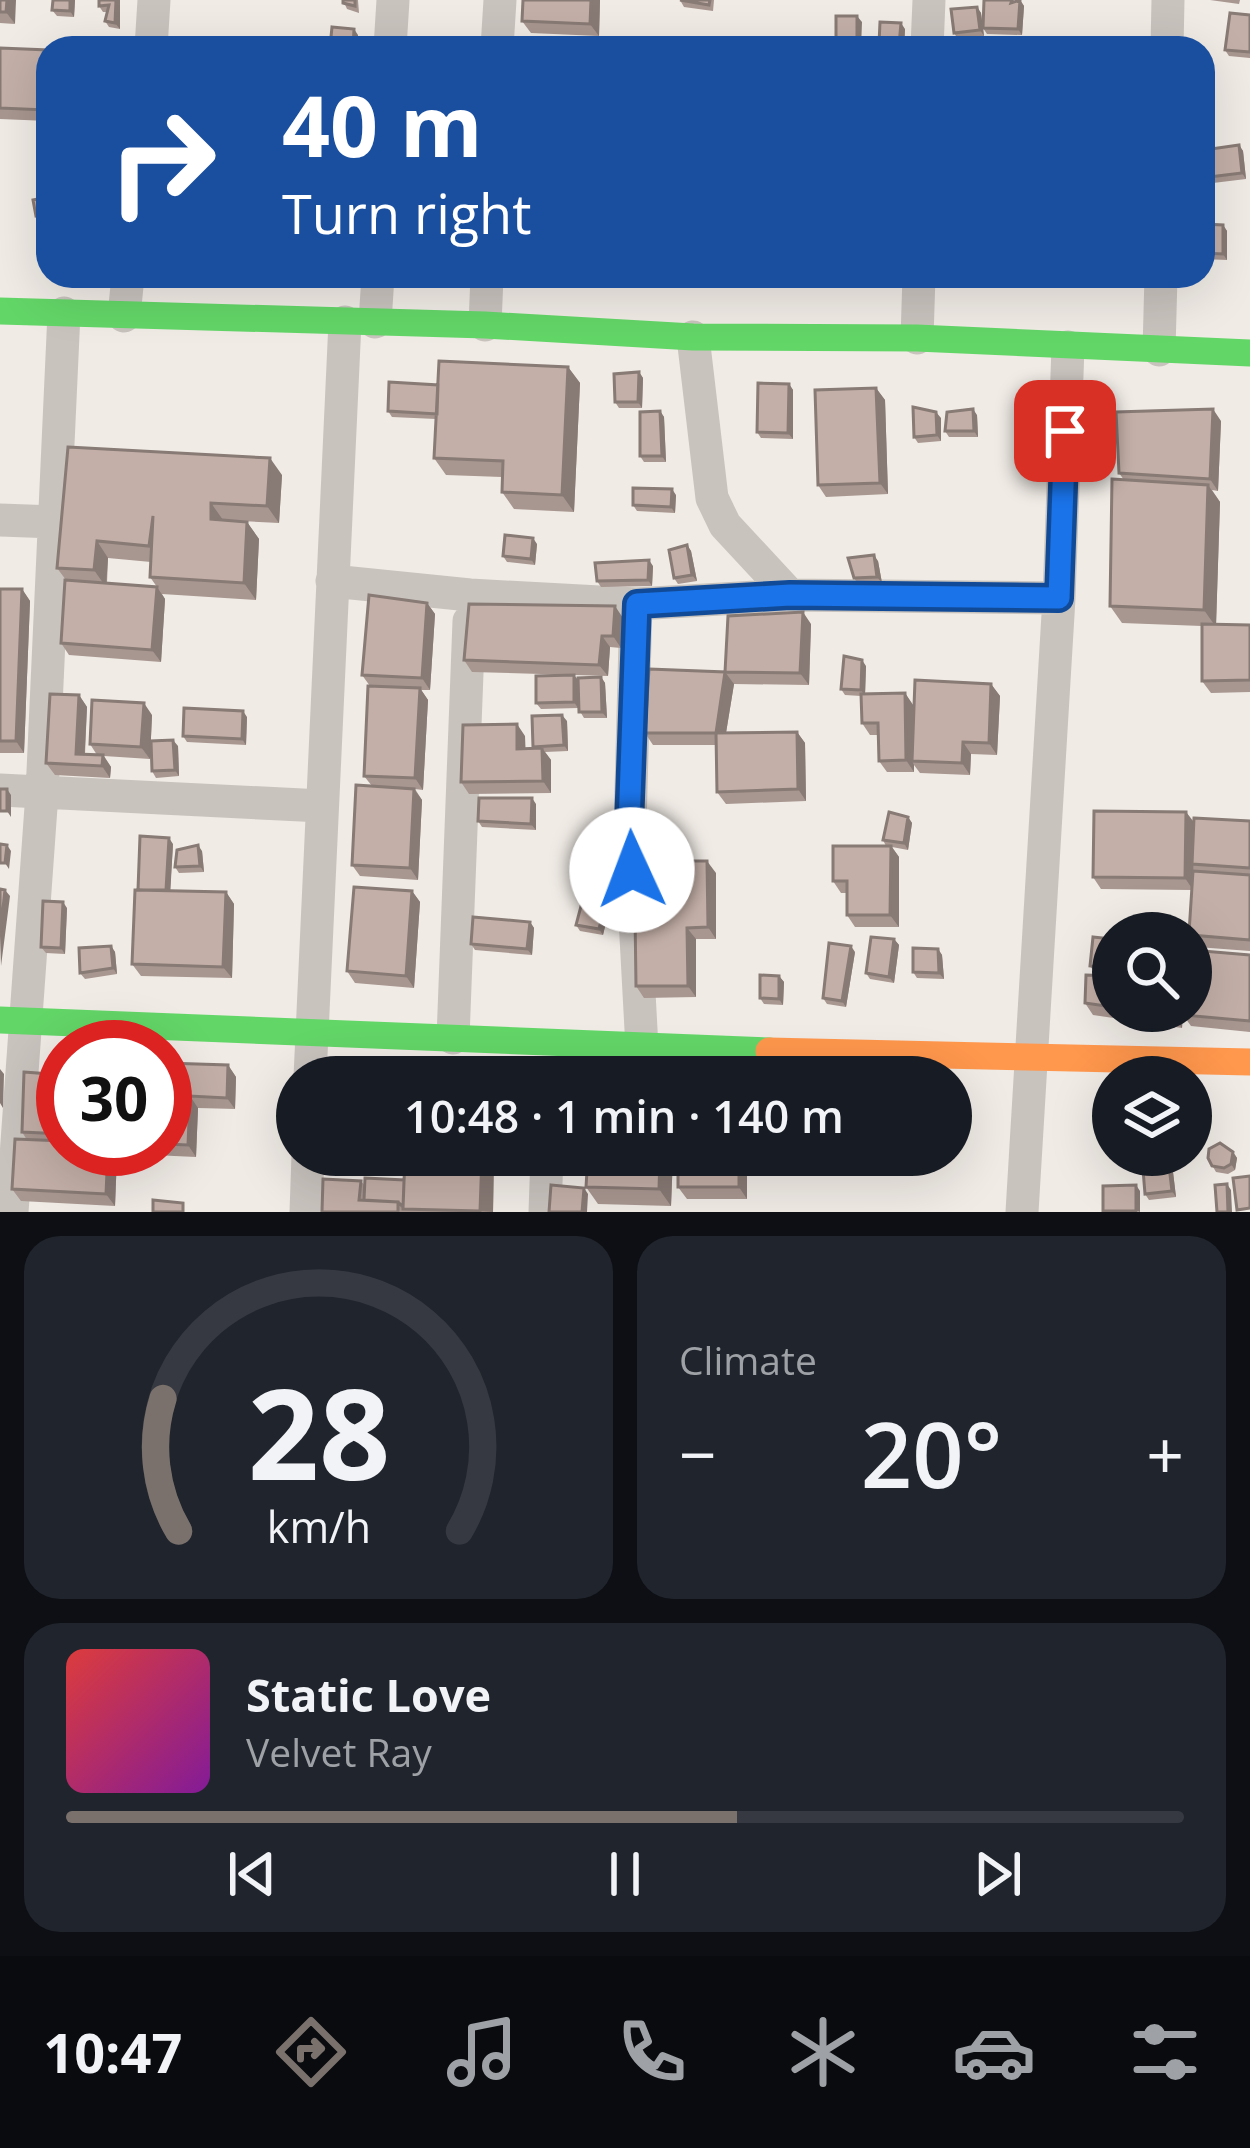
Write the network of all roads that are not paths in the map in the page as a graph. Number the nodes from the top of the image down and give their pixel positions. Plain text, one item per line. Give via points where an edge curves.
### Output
1 (154, 0) edge
2 (393, 0) edge
3 (500, 0) edge
4 (929, 0) edge
5 (1168, 0) edge
6 (152, 36) edge
7 (391, 36) edge
8 (498, 36) edge
9 (928, 36) edge
10 (1166, 36) edge
11 (127, 288) edge
12 (373, 288) edge
13 (487, 288) edge
14 (919, 288) edge
15 (1161, 288) edge
16 (0, 311) edge
17 (64, 313) junction
18 (124, 316) junction
19 (360, 322) junction
20 (485, 325) junction
21 (693, 338) junction
22 (917, 338) junction
23 (1068, 347) junction
24 (1159, 350) junction
25 (1250, 353) edge
26 (0, 520) edge
27 (55, 522) junction
28 (332, 581) junction
29 (470, 595) junction
30 (790, 595) junction
31 (1059, 598) junction
32 (637, 604) junction
33 (0, 790) edge
34 (42, 793) junction
35 (322, 806) junction
36 (12, 1020) edge
37 (311, 1032) junction
38 (453, 1038) junction
39 (551, 1043) junction
40 (642, 1048) junction
41 (1032, 1054) junction
42 (310, 1056) edge
43 (551, 1056) edge
44 (1250, 1061) edge
45 (307, 1176) edge
46 (546, 1176) edge
47 (12, 1212) edge
48 (306, 1212) edge
49 (545, 1212) edge
50 (1022, 1212) edge

1 - 6 street
2 - 7 street
3 - 8 street
4 - 9 street
5 - 10 street
11 - 18 street
12 - 19 street
13 - 20 street
14 - 22 street
15 - 24 street
16 - 17 street
17 - 18 street
17 - 27 street
18 - 19 street
19 - 20 street
19 - 28 street
20 - 21 street
21 - 22 street
21 - 30 street via 712,498 725,525
22 - 23 street
23 - 24 street
23 - 31 street
24 - 25 street
26 - 27 street
27 - 34 street
28 - 29 street
28 - 35 street
29 - 32 street
29 - 38 street
30 - 31 street
30 - 32 street
31 - 41 street
32 - 40 street via 629,826
33 - 34 street
34 - 35 street
34 - 36 street
35 - 37 street
36 - 37 street
36 - 47 street
37 - 38 street
37 - 42 street
38 - 39 street
39 - 40 street
39 - 43 street
40 - 41 street
41 - 44 street
41 - 50 street
45 - 48 street
46 - 49 street

